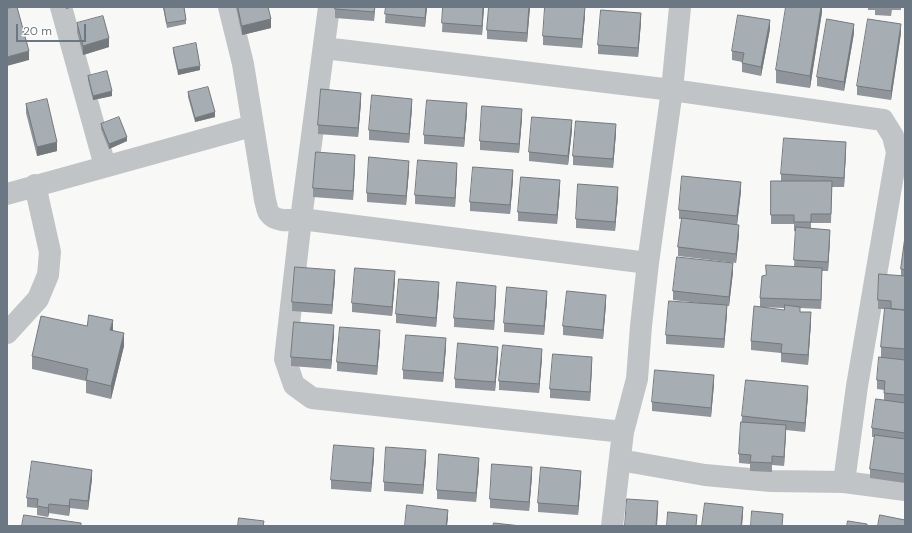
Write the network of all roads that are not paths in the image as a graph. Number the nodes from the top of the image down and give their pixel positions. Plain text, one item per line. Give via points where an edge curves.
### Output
1 (61, 7) edge
2 (229, 7) edge
3 (329, 7) edge
4 (680, 7) edge
5 (324, 48) junction
6 (672, 90) junction
7 (252, 126) junction
8 (105, 166) junction
9 (35, 186) junction
10 (7, 194) edge
11 (301, 218) junction
12 (648, 262) junction
13 (7, 333) edge
14 (623, 432) junction
15 (620, 460) junction
16 (844, 482) junction
17 (905, 490) edge
18 (612, 526) edge

1 - 8 street
2 - 7 street via 243,64
3 - 5 street
4 - 6 street
5 - 6 street
5 - 11 street
6 - 12 street
6 - 16 street via 883,120 893,136 898,152 857,386
7 - 8 street
7 - 11 street via 269,212 277,219
8 - 9 street
9 - 10 street
9 - 13 street via 50,252 48,275 38,298
11 - 12 street
11 - 14 street via 285,359 294,385 312,398
12 - 14 street via 637,379
14 - 15 street
15 - 16 street via 705,475 771,481
15 - 18 street
16 - 17 street

